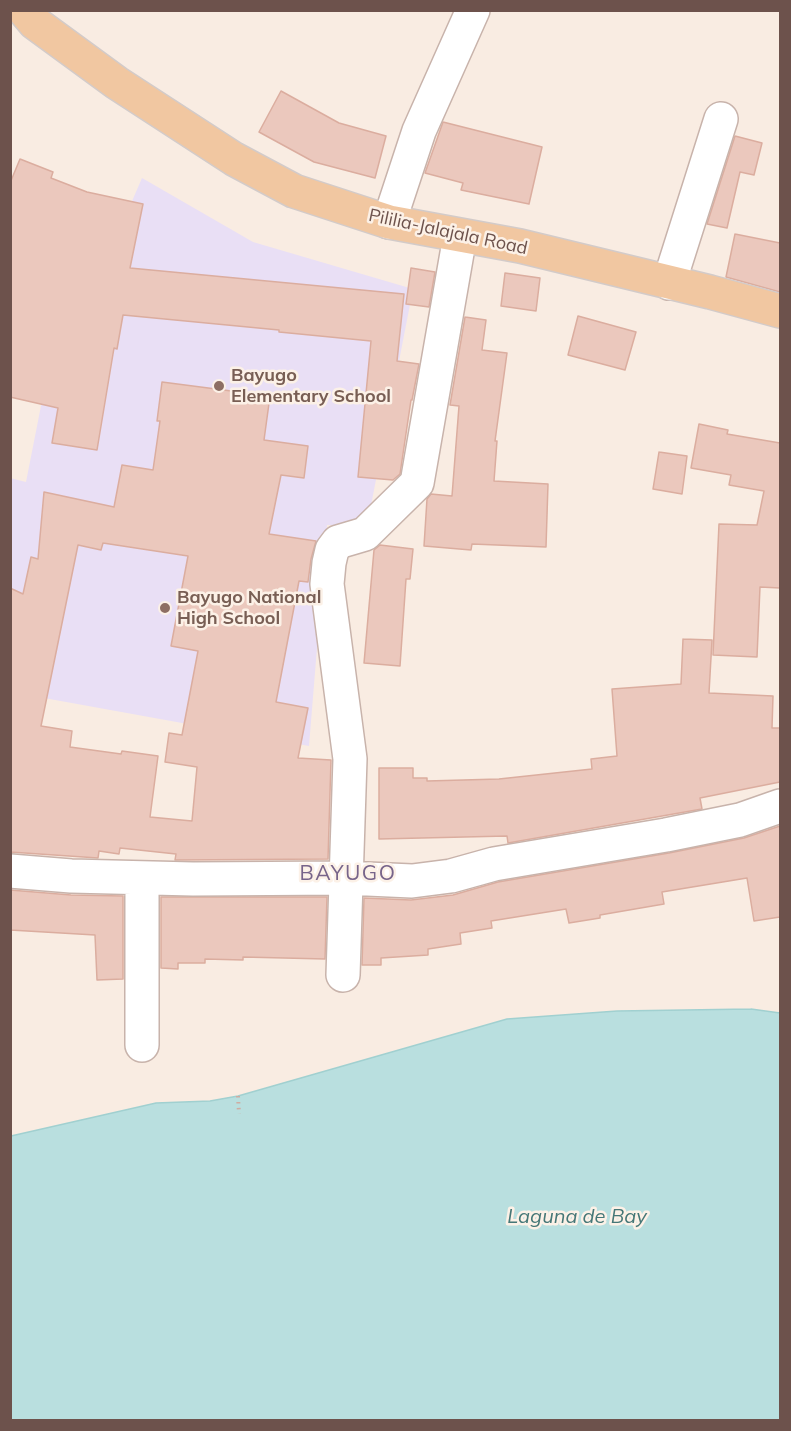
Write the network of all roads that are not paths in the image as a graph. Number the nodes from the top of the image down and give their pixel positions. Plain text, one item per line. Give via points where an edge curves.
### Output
1 (24, 10) edge
2 (472, 10) edge
3 (721, 119) dead end
4 (388, 222) junction
5 (460, 236) junction
6 (669, 283) junction
7 (780, 311) edge
8 (780, 806) edge
9 (10, 871) edge
10 (142, 878) junction
11 (345, 878) junction
12 (343, 975) dead end
13 (142, 1045) dead end

1 - 4 main road, Pililia-Jalajala Road via 35,23 117,83 234,159 294,191
2 - 4 street via 419,131
3 - 6 street
4 - 5 main road, Pililia-Jalajala Road
5 - 6 main road, Pililia-Jalajala Road via 520,246
5 - 11 street via 417,483 365,534 338,542 329,563 327,584 350,759
6 - 7 main road, Pililia-Jalajala Road
8 - 11 street via 740,820 494,864 451,876 412,881
9 - 10 street
10 - 11 street
10 - 13 street
11 - 12 street

